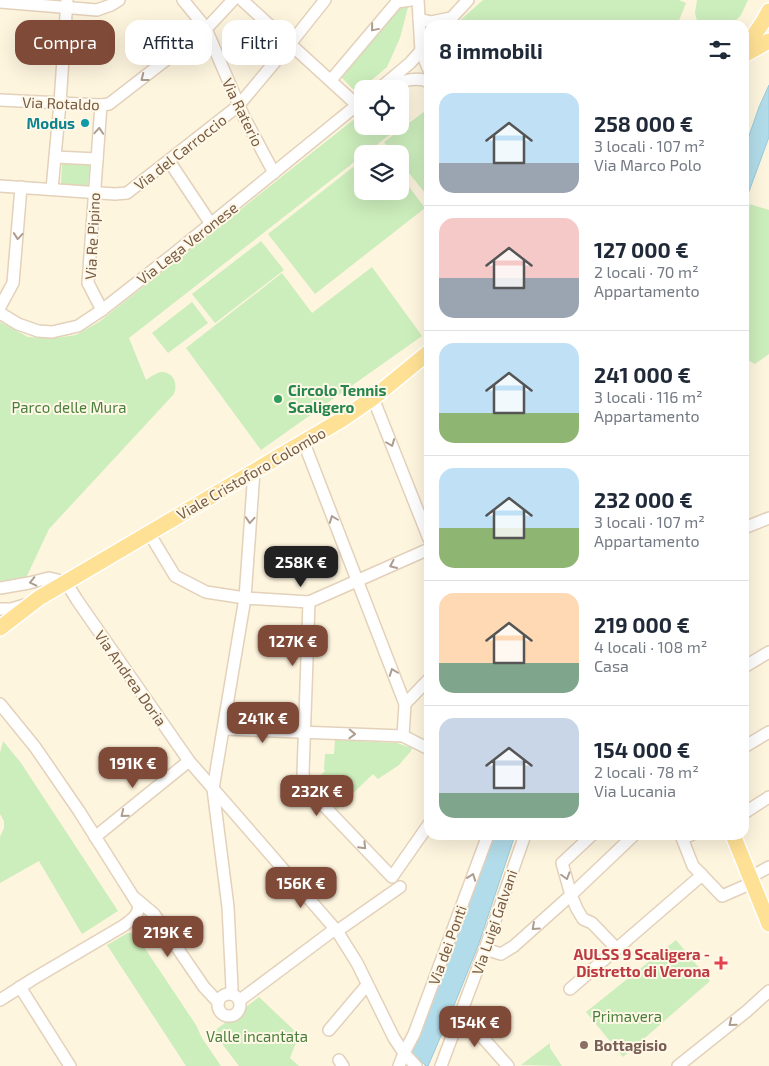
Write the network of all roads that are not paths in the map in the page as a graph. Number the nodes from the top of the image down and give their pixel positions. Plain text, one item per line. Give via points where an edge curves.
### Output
1 (119, 0) edge
2 (183, 0) edge
3 (233, 0) edge
4 (242, 0) edge
5 (325, 0) edge
6 (411, 0) edge
7 (418, 0) edge
8 (468, 0) edge
9 (0, 2) edge
10 (67, 4) edge
11 (419, 19) junction
12 (199, 20) edge
13 (264, 20) edge
14 (424, 20) edge
15 (450, 20) edge
16 (768, 21) edge
17 (212, 23) edge
18 (296, 36) edge
19 (769, 41) edge
20 (212, 43) edge
21 (749, 44) edge
22 (424, 47) edge
23 (296, 49) edge
24 (420, 51) junction
25 (749, 53) edge
26 (424, 59) edge
27 (159, 65) edge
28 (272, 65) edge
29 (331, 80) junction
30 (390, 80) edge
31 (409, 80) edge
32 (424, 80) edge
33 (354, 98) edge
34 (0, 100) edge
35 (60, 103) junction
36 (101, 105) junction
37 (238, 106) junction
38 (354, 107) edge
39 (55, 157) junction
40 (96, 159) junction
41 (169, 161) junction
42 (274, 174) junction
43 (0, 186) edge
44 (21, 188) junction
45 (52, 189) junction
46 (94, 192) junction
47 (211, 224) junction
48 (0, 307) edge
49 (102, 310) junction
50 (0, 313) edge
51 (424, 356) edge
52 (373, 398) junction
53 (304, 443) junction
54 (254, 471) junction
55 (769, 518) edge
56 (749, 526) edge
57 (149, 533) junction
58 (424, 538) edge
59 (424, 551) edge
60 (358, 580) junction
61 (66, 582) junction
62 (0, 588) edge
63 (245, 598) junction
64 (309, 602) junction
65 (32, 603) junction
66 (0, 609) edge
67 (0, 628) edge
68 (769, 652) edge
69 (749, 664) edge
70 (424, 685) edge
71 (0, 704) edge
72 (405, 704) junction
73 (224, 729) junction
74 (769, 732) edge
75 (304, 733) junction
76 (402, 736) junction
77 (749, 744) edge
78 (424, 747) edge
79 (189, 761) junction
80 (213, 789) junction
81 (769, 797) edge
82 (749, 810) edge
83 (424, 831) edge
84 (95, 837) junction
85 (486, 840) edge
86 (523, 840) edge
87 (587, 840) edge
88 (629, 840) edge
89 (683, 840) edge
90 (736, 840) edge
91 (745, 840) edge
92 (760, 874) edge
93 (702, 875) junction
94 (400, 887) dead end
95 (571, 895) junction
96 (134, 897) junction
97 (769, 898) edge
98 (769, 924) edge
99 (337, 931) junction
100 (485, 949) junction
101 (617, 949) junction
102 (367, 985) junction
103 (20, 987) junction
104 (570, 989) dead end
105 (769, 991) edge
106 (236, 997) junction
107 (0, 1000) edge
108 (218, 1002) junction
109 (461, 1012) junction
110 (329, 1030) dead end
111 (409, 1059) edge
112 (70, 1066) edge
113 (399, 1066) edge
114 (441, 1066) edge
115 (508, 1066) edge
116 (678, 1066) edge

1 - 10 street via 97,10
2 - 12 street, Via Raterio
3 - 17 street, Via Rotaldo
4 - 13 street
5 - 18 street, Via del Carroccio
6 -> 29 street via 397,2
7 - 11 street
8 - 15 street
9 - 10 street
10 - 35 street
11 - 14 street
11 - 24 street
16 - 21 main road
19 - 25 main road
20 - 37 street, Via Raterio
22 - 24 street
23 - 29 street
24 - 26 street
24 - 30 street
27 -> 36 street, Via Rotaldo via 109,104
28 - 37 street, Via del Carroccio
29 - 33 street
31 - 32 street
34 - 35 street, Via Rotaldo
35 - 36 street, Via Rotaldo
35 - 39 street
40 -> 36 street, Via Re Pipino
37 - 41 street, Via del Carroccio
37 - 42 street, Via Raterio
38 - 42 street, Via Lega Veronese
39 - 40 street
39 - 45 street
40 - 46 street, Via Re Pipino
41 - 46 street, Via del Carroccio via 127,193
41 - 47 street
42 - 47 street, Via Lega Veronese
43 - 44 street, Via del Carroccio
44 - 45 street, Via del Carroccio
44 -> 48 street via 14,283
45 - 46 street, Via del Carroccio
46 - 49 street, Via Re Pipino via 88,283
47 - 49 street, Via Lega Veronese
49 - 50 street, Via Lega Veronese via 78,326 52,332 18,324
51 - 52 main road, Viale Cristoforo Colombo
52 - 53 main road, Viale Cristoforo Colombo
52 -> 58 street
53 - 54 main road, Viale Cristoforo Colombo
60 -> 53 street
54 - 57 main road, Viale Cristoforo Colombo
54 -> 63 street
55 - 56 street
57 - 61 main road, Viale Cristoforo Colombo
57 - 63 street via 176,576 206,592
59 -> 60 street
60 - 64 street
72 -> 60 street
61 -> 62 street via 49,578
61 - 65 main road, Viale Cristoforo Colombo
61 - 79 street, Via Andrea Doria
63 - 64 street
63 - 73 street
64 - 75 street
65 - 66 street, Viale Cristoforo Colombo
65 - 67 main road, Viale Cristoforo Colombo
68 - 69 street
70 - 72 street
71 - 84 street via 35,747
72 - 76 street
73 - 75 street
73 - 80 street
74 - 77 street
75 -> 76 street
75 -> 83 street via 303,773 306,786 392,877
76 - 78 street
79 - 80 street, Via Andrea Doria
79 -> 84 street
80 - 99 street, Via Andrea Doria
80 - 106 street via 228,907 232,988
81 - 82 street
84 - 96 street
111 -> 85 street, Via dei Ponti via 414,1034
86 - 100 street, Via Luigi Galvani
87 -> 95 street via 562,863
88 - 95 street
89 - 93 street via 693,866
90 - 92 main road
91 - 92 main road
92 - 93 street via 722,896
92 - 97 main road
92 - 98 main road
93 - 101 street
94 - 99 street
95 -> 100 street via 514,946 501,954
95 - 101 street via 583,919 592,923
96 - 103 street via 138,912 132,919
96 - 108 street via 154,914
99 - 102 street, Via Andrea Doria
99 - 106 street
100 - 109 street, Via Luigi Galvani
101 - 104 street
102 - 110 street
102 - 111 street, Via Andrea Doria via 394,1038
103 - 107 street
103 - 112 street
105 -> 116 street
106 - 108 street via 225,994
106 - 108 street via 240,1009 230,1016 222,1014
109 - 114 street, Via Luigi Galvani
109 - 115 street
111 - 113 street

